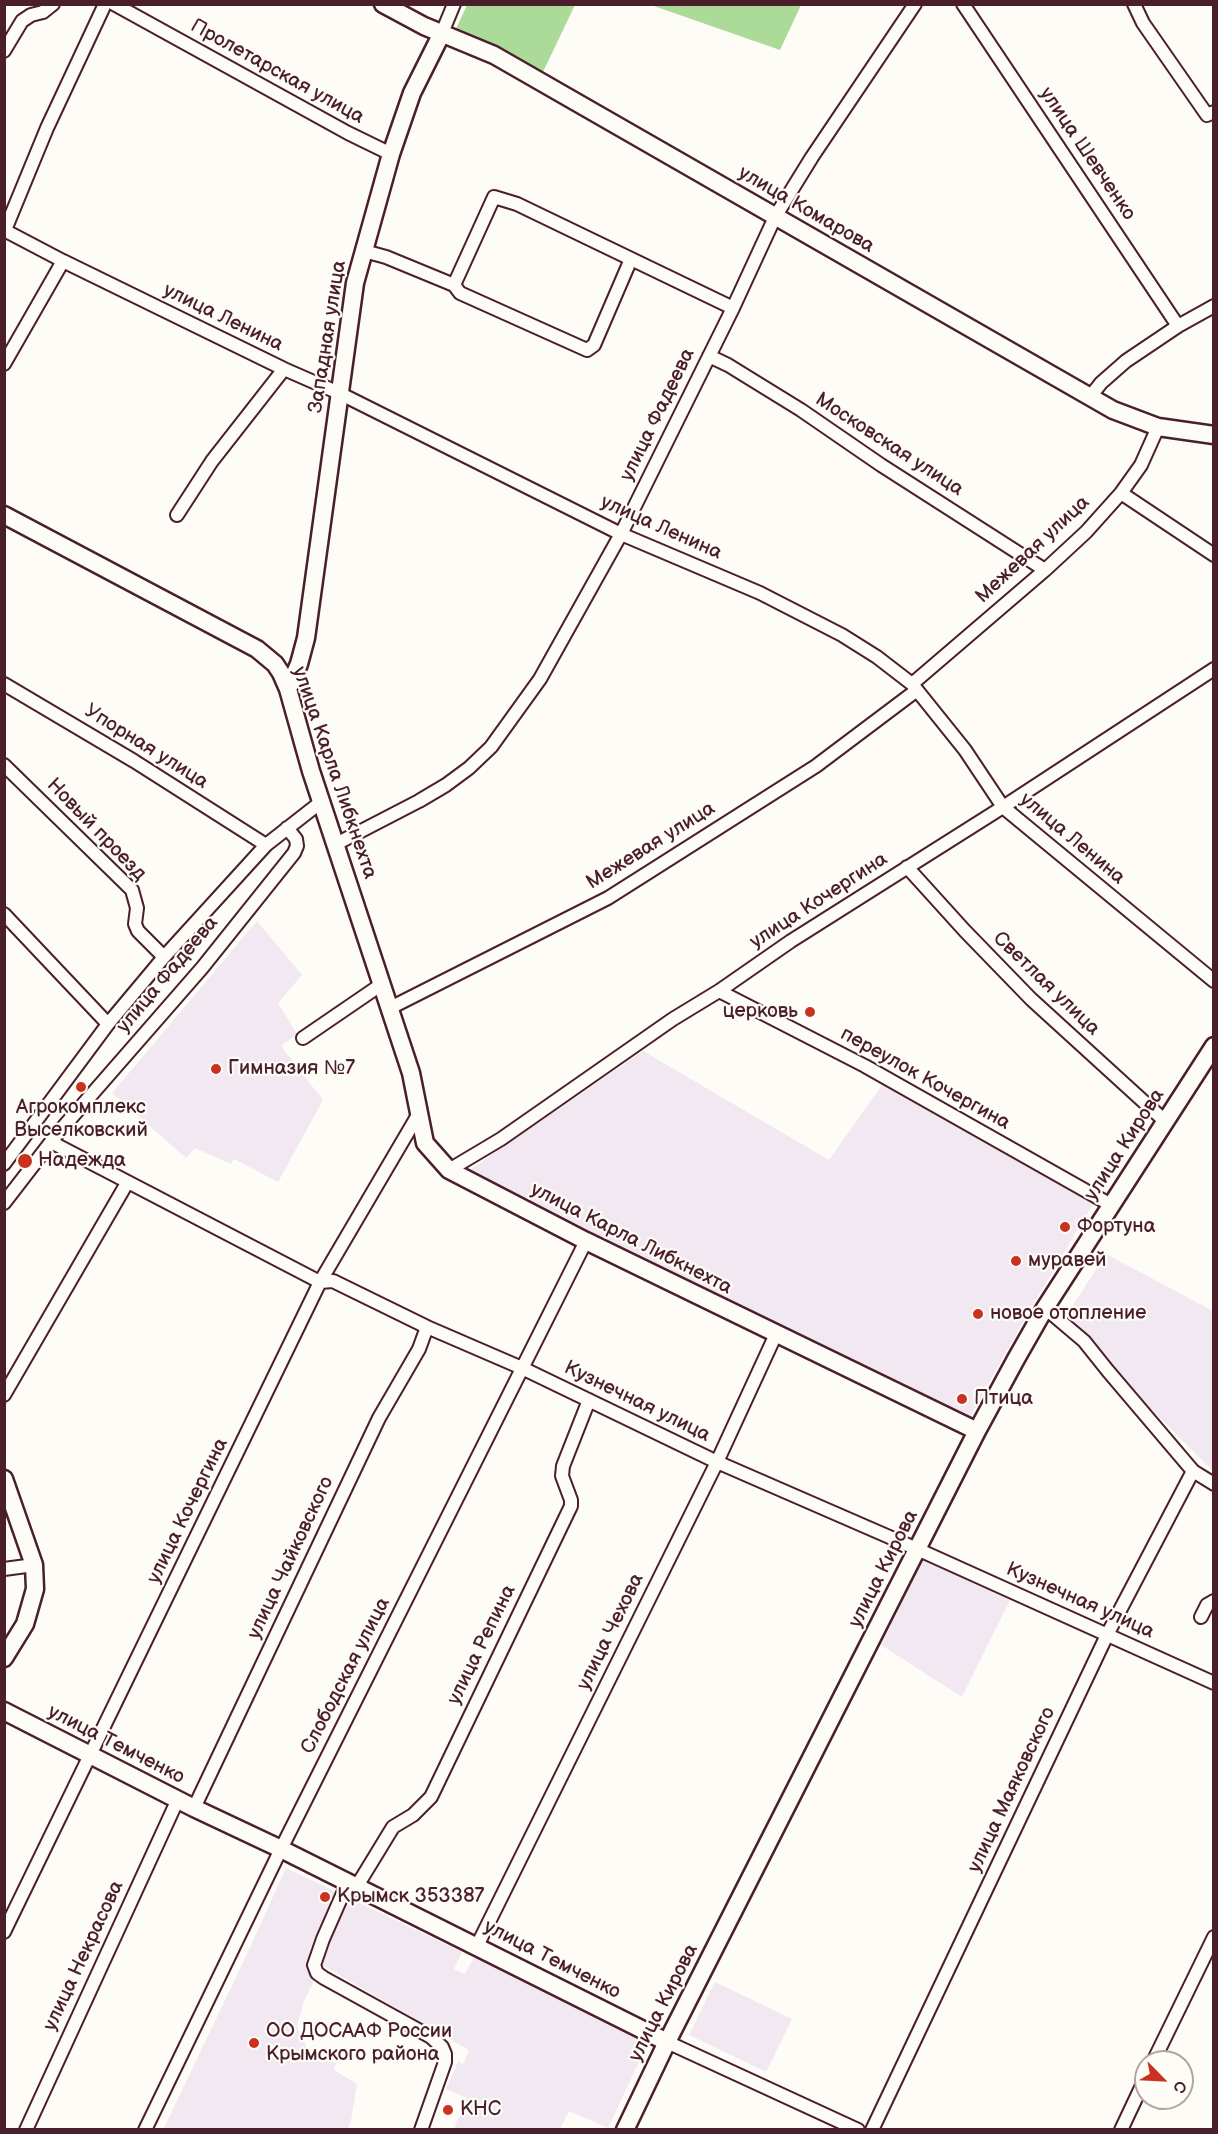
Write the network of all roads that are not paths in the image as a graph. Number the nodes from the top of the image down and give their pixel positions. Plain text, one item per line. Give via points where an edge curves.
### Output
1 (53, 4) edge
2 (105, 4) edge
3 (114, 4) edge
4 (383, 4) edge
5 (454, 4) edge
6 (915, 4) edge
7 (963, 4) edge
8 (1134, 4) edge
9 (442, 33) junction
10 (4, 51) edge
11 (1214, 112) edge
12 (391, 154) junction
13 (775, 217) junction
14 (5, 230) edge
15 (364, 250) junction
16 (632, 259) junction
17 (63, 261) junction
18 (454, 285) junction
19 (1214, 306) edge
20 (733, 308) junction
21 (1178, 326) junction
22 (709, 356) junction
23 (4, 363) edge
24 (284, 369) junction
25 (339, 393) junction
26 (1090, 397) junction
27 (1158, 427) junction
28 (1214, 435) edge
29 (1121, 493) junction
30 (4, 515) edge
31 (177, 515) dead end
32 (621, 534) junction
33 (1214, 555) edge
34 (1045, 570) junction
35 (1214, 669) edge
36 (4, 684) edge
37 (914, 687) junction
38 (288, 689) junction
39 (4, 765) edge
40 (321, 802) junction
41 (1003, 807) junction
42 (286, 828) junction
43 (336, 844) junction
44 (266, 845) junction
45 (907, 867) junction
46 (4, 914) edge
47 (164, 957) junction
48 (1214, 981) edge
49 (382, 984) junction
50 (718, 991) junction
51 (390, 1008) junction
52 (108, 1024) junction
53 (303, 1038) dead end
54 (1214, 1046) edge
55 (418, 1115) junction
56 (36, 1122) junction
57 (1166, 1122) junction
58 (51, 1142) junction
59 (4, 1164) edge
60 (449, 1170) junction
61 (127, 1183) junction
62 (4, 1203) edge
63 (1111, 1205) junction
64 (586, 1241) junction
65 (320, 1282) junction
66 (1045, 1308) junction
67 (427, 1327) junction
68 (776, 1334) junction
69 (522, 1368) junction
70 (4, 1395) edge
71 (589, 1400) junction
72 (977, 1431) junction
73 (717, 1462) junction
74 (1193, 1471) junction
75 (4, 1479) edge
76 (1214, 1484) edge
77 (917, 1549) junction
78 (34, 1565) junction
79 (4, 1569) edge
80 (1214, 1601) edge
81 (1201, 1617) dead end
82 (1107, 1635) junction
83 (4, 1658) edge
84 (1214, 1683) edge
85 (4, 1711) edge
86 (92, 1755) junction
87 (178, 1799) junction
88 (194, 1808) junction
89 (281, 1849) junction
90 (353, 1884) junction
91 (4, 1932) edge
92 (1214, 1937) edge
93 (477, 1946) junction
94 (667, 2042) junction
95 (1159, 2050) edge
96 (1134, 2101) edge
97 (26, 2130) edge
98 (146, 2130) edge
99 (421, 2130) edge
100 (625, 2130) edge
101 (858, 2130) edge
102 (872, 2130) edge
103 (1120, 2130) edge

1 - 10 street via 22,21
2 - 14 street
3 - 12 street, Пролетарская улица
4 - 9 main road, улица Комарова
5 - 9 street, Западная улица
6 - 13 street, улица Фадеева
7 - 21 street, улица Шевченко
8 - 11 street via 1200,107 1207,115
9 - 12 main road, Западная улица via 412,93
9 - 13 main road, улица Комарова via 494,55
12 - 15 main road, Западная улица
13 - 20 street, улица Фадеева
13 - 26 main road, улица Комарова
14 - 17 street, улица Ленина
15 - 18 street
15 - 25 main road, Западная улица via 355,283
16 - 18 street via 517,204 494,197
16 - 18 street via 594,345 587,350 460,293
16 - 20 street
17 - 23 street
17 - 24 street, улица Ленина
19 - 21 street
20 - 22 street, улица Фадеева
21 - 26 street via 1126,361
22 - 32 street, улица Фадеева
22 - 34 street, Московская улица via 801,410
24 - 25 street, улица Ленина
24 - 31 street via 212,461
25 - 32 street, улица Ленина
25 - 38 main road, Западная улица via 306,638
26 - 27 main road, улица Комарова
27 - 28 main road, улица Комарова
27 - 29 street, Межевая улица via 1141,465
29 - 33 street
29 - 34 street, Межевая улица
30 - 38 main road, улица Карла Либкнехта via 257,650 275,664
32 - 37 street, улица Ленина via 760,593 832,629 877,657
32 - 43 street, улица Фадеева via 540,679 490,747 446,785
34 - 37 street, Межевая улица
35 - 41 street, улица Кочергина
36 - 44 street, Упорная улица
37 - 41 street, улица Ленина via 965,750
37 - 51 street, Межевая улица via 816,766 608,898
38 - 40 main road, улица Карла Либкнехта
39 - 47 street, Новый проезд via 132,890 138,931
40 - 42 street, улица Фадеева
40 - 43 main road, улица Карла Либкнехта
41 - 45 street, улица Кочергина
41 - 48 street, улица Ленина
42 - 44 street, улица Фадеева
42 - 58 street, улица Фадеева via 296,839 294,853 202,968
43 - 49 main road, улица Карла Либкнехта
44 - 47 street, улица Фадеева
45 - 50 street, улица Кочергина
45 - 57 street, Светлая улица via 1030,999
46 - 52 street
47 - 52 street, улица Фадеева
49 - 51 main road, улица Карла Либкнехта
49 - 53 street
50 - 60 street, улица Кочергина
50 - 63 street, переулок Кочергина via 865,1066
51 - 55 main road, улица Карла Либкнехта via 411,1073
52 - 56 street, улица Фадеева
54 - 57 main road, улица Кирова
55 - 60 main road, улица Карла Либкнехта via 425,1143
55 - 65 street, улица Кочергина
56 - 58 street
56 - 59 street, улица Фадеева
57 - 63 main road, улица Кирова
58 - 61 street, Кузнечная улица
58 - 62 street, улица Фадеева
60 - 64 main road, улица Карла Либкнехта
61 - 65 street, Кузнечная улица
61 - 70 street
63 - 66 main road, улица Кирова
64 - 68 main road, улица Карла Либкнехта
64 - 69 street, Слободская улица
65 - 67 street, Кузнечная улица via 333,1281
65 - 86 street, улица Кочергина
66 - 72 main road, улица Кирова
66 - 74 street via 1084,1341
67 - 69 street, Кузнечная улица
67 - 88 street, улица Чайковского via 373,1429
68 - 72 main road, улица Карла Либкнехта
68 - 73 street, улица Чехова
69 - 71 street, Кузнечная улица
69 - 89 street, Слободская улица
71 - 73 street, Кузнечная улица
71 - 90 street, улица Репина via 563,1466 571,1506 431,1797 393,1827
72 - 77 main road, улица Кирова
73 - 77 street, Кузнечная улица
73 - 93 street, улица Чехова
74 - 76 street
74 - 82 street, улица Маяковского
75 - 78 main road
77 - 82 street, Кузнечная улица
77 - 94 main road, улица Кирова
78 - 79 street
78 - 83 main road via 32,1604
80 - 81 street
82 - 84 street, Кузнечная улица
82 - 102 street, улица Маяковского
85 - 86 main road, улица Темченко
86 - 87 main road, улица Темченко
86 - 91 street, улица Кочергина
87 - 88 main road, улица Темченко
87 - 97 street, улица Некрасова
88 - 89 main road, улица Темченко
89 - 90 main road, улица Темченко
89 - 98 street, Слободская улица
90 - 93 main road, улица Темченко
90 - 99 street, улица Репина via 323,1939 314,1965 324,1978 442,2046 445,2062
92 - 95 street
93 - 94 main road, улица Темченко
94 - 100 main road, улица Кирова
94 - 101 street, улица Темченко
96 - 103 street

